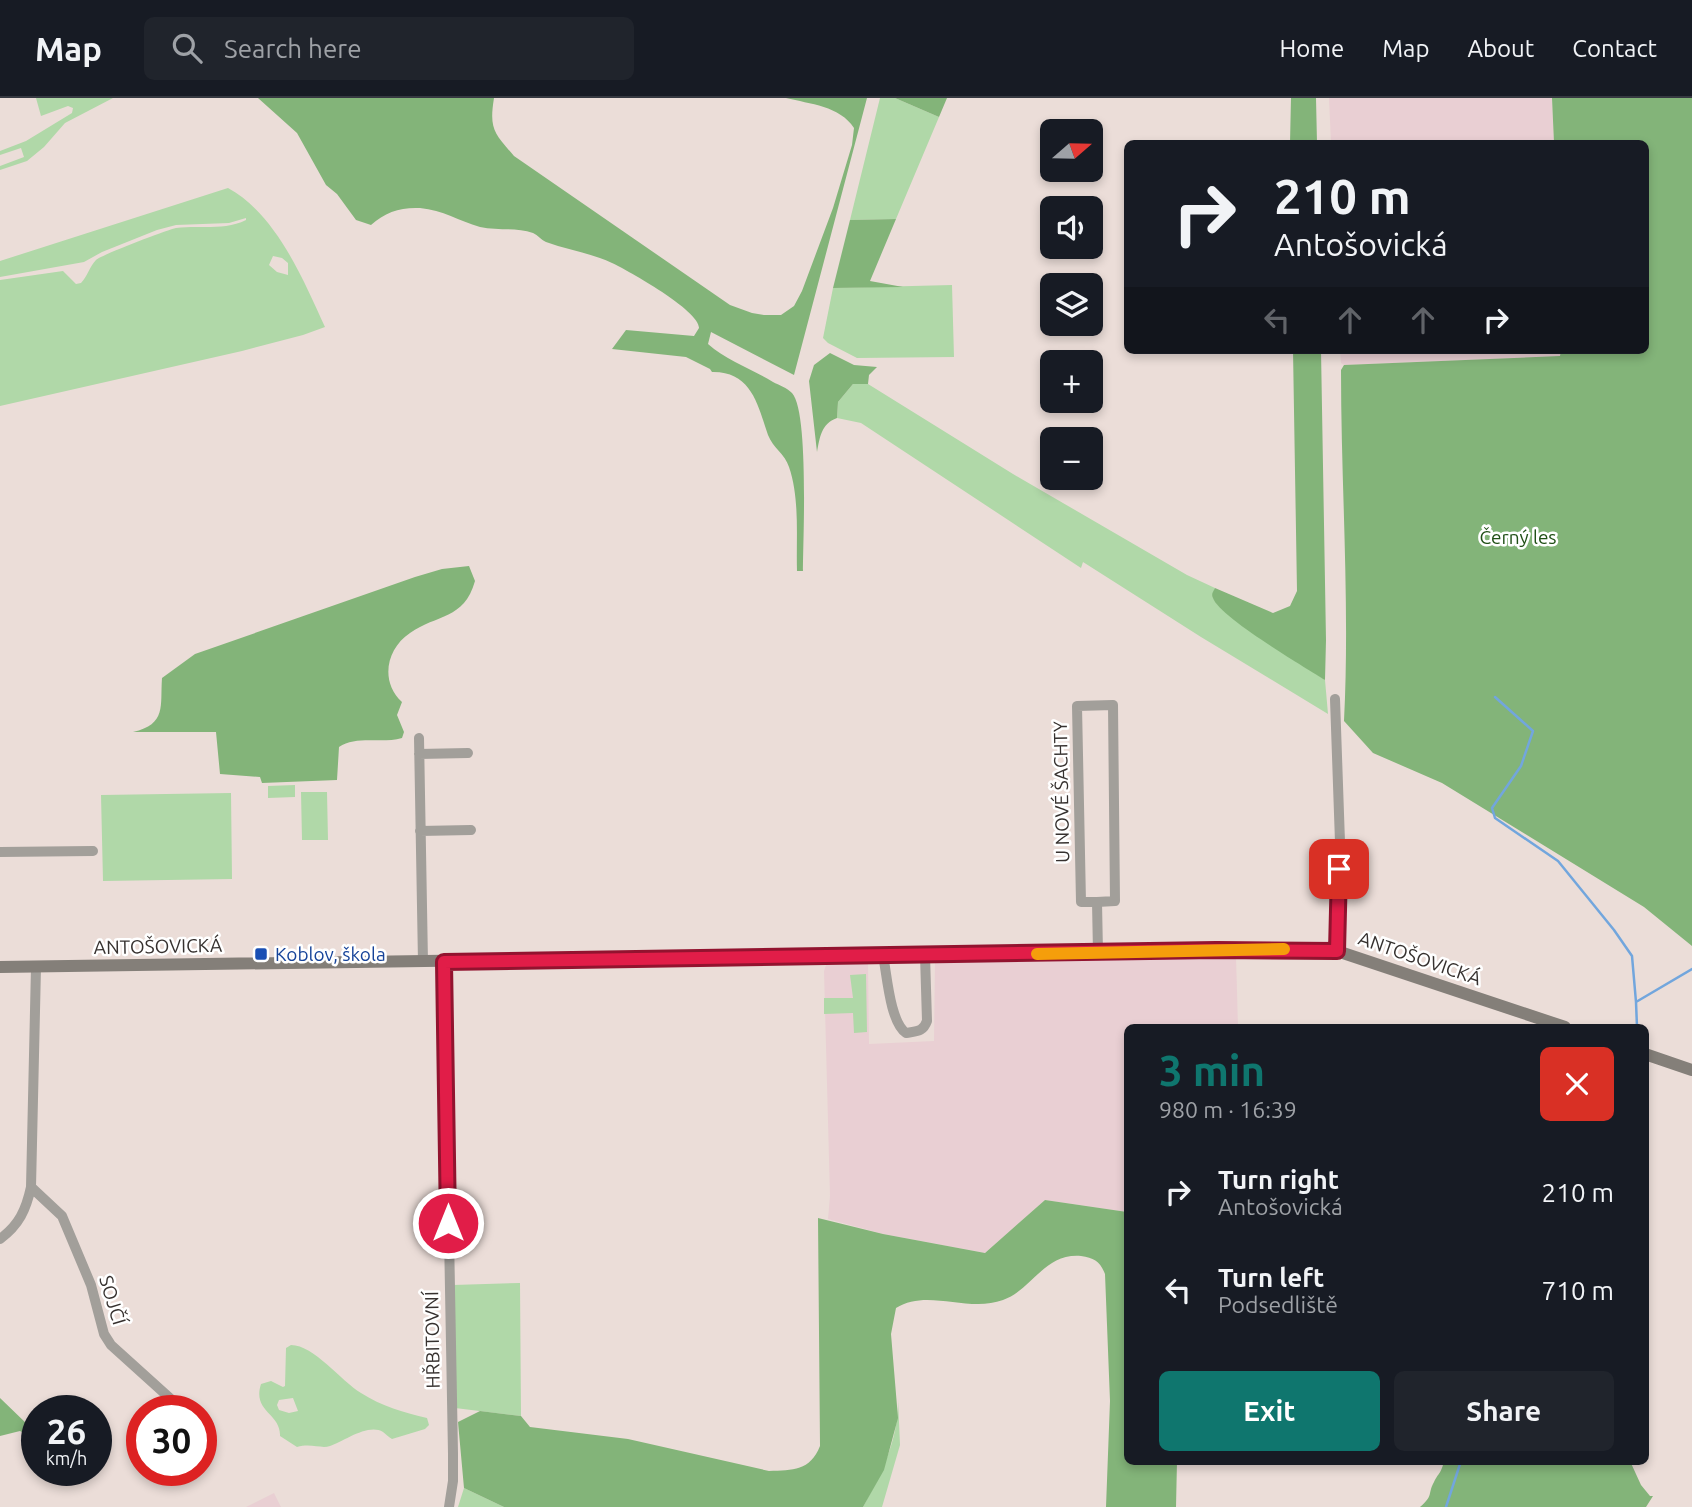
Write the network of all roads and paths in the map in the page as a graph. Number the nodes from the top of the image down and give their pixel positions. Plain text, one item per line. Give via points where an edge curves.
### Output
1 (1335, 699) dead end
2 (419, 738) dead end
3 (468, 753) dead end
4 (419, 754) junction
5 (471, 830) dead end
6 (421, 831) junction
7 (93, 851) dead end
8 (0, 852) edge
9 (1097, 902) junction
10 (1337, 951) junction
11 (1098, 953) junction
12 (925, 955) junction
13 (883, 956) junction
14 (423, 962) junction
15 (444, 962) junction
16 (0, 967) edge
17 (36, 967) junction
18 (1556, 1024) edge
19 (1649, 1055) edge
20 (1692, 1070) edge
21 (31, 1187) junction
22 (0, 1239) edge
23 (166, 1395) edge
24 (449, 1507) edge

1 - 10 street
2 - 4 street
3 - 4 street
4 - 6 street
5 - 6 street
6 - 14 street
7 - 8 street
9 - 9 street, U NOVÉ ŠACHTY via 1115,901 1113,705 1077,706 1081,902
9 - 11 street
10 - 11 street, ANTOŠOVICKÁ
10 - 18 street, ANTOŠOVICKÁ
11 - 12 street, ANTOŠOVICKÁ
12 - 13 street, ANTOŠOVICKÁ
12 - 13 street via 927,1021 920,1031 906,1033 895,1019
13 - 15 street, ANTOŠOVICKÁ
14 - 15 street, ANTOŠOVICKÁ
14 - 17 street, ANTOŠOVICKÁ
15 - 24 street, HŘBITOVNÍ via 453,1453
16 - 17 street, ANTOŠOVICKÁ
17 - 21 street
19 - 20 street
21 - 22 street via 23,1216
21 - 23 street, SOJČÍ via 62,1216 111,1345

